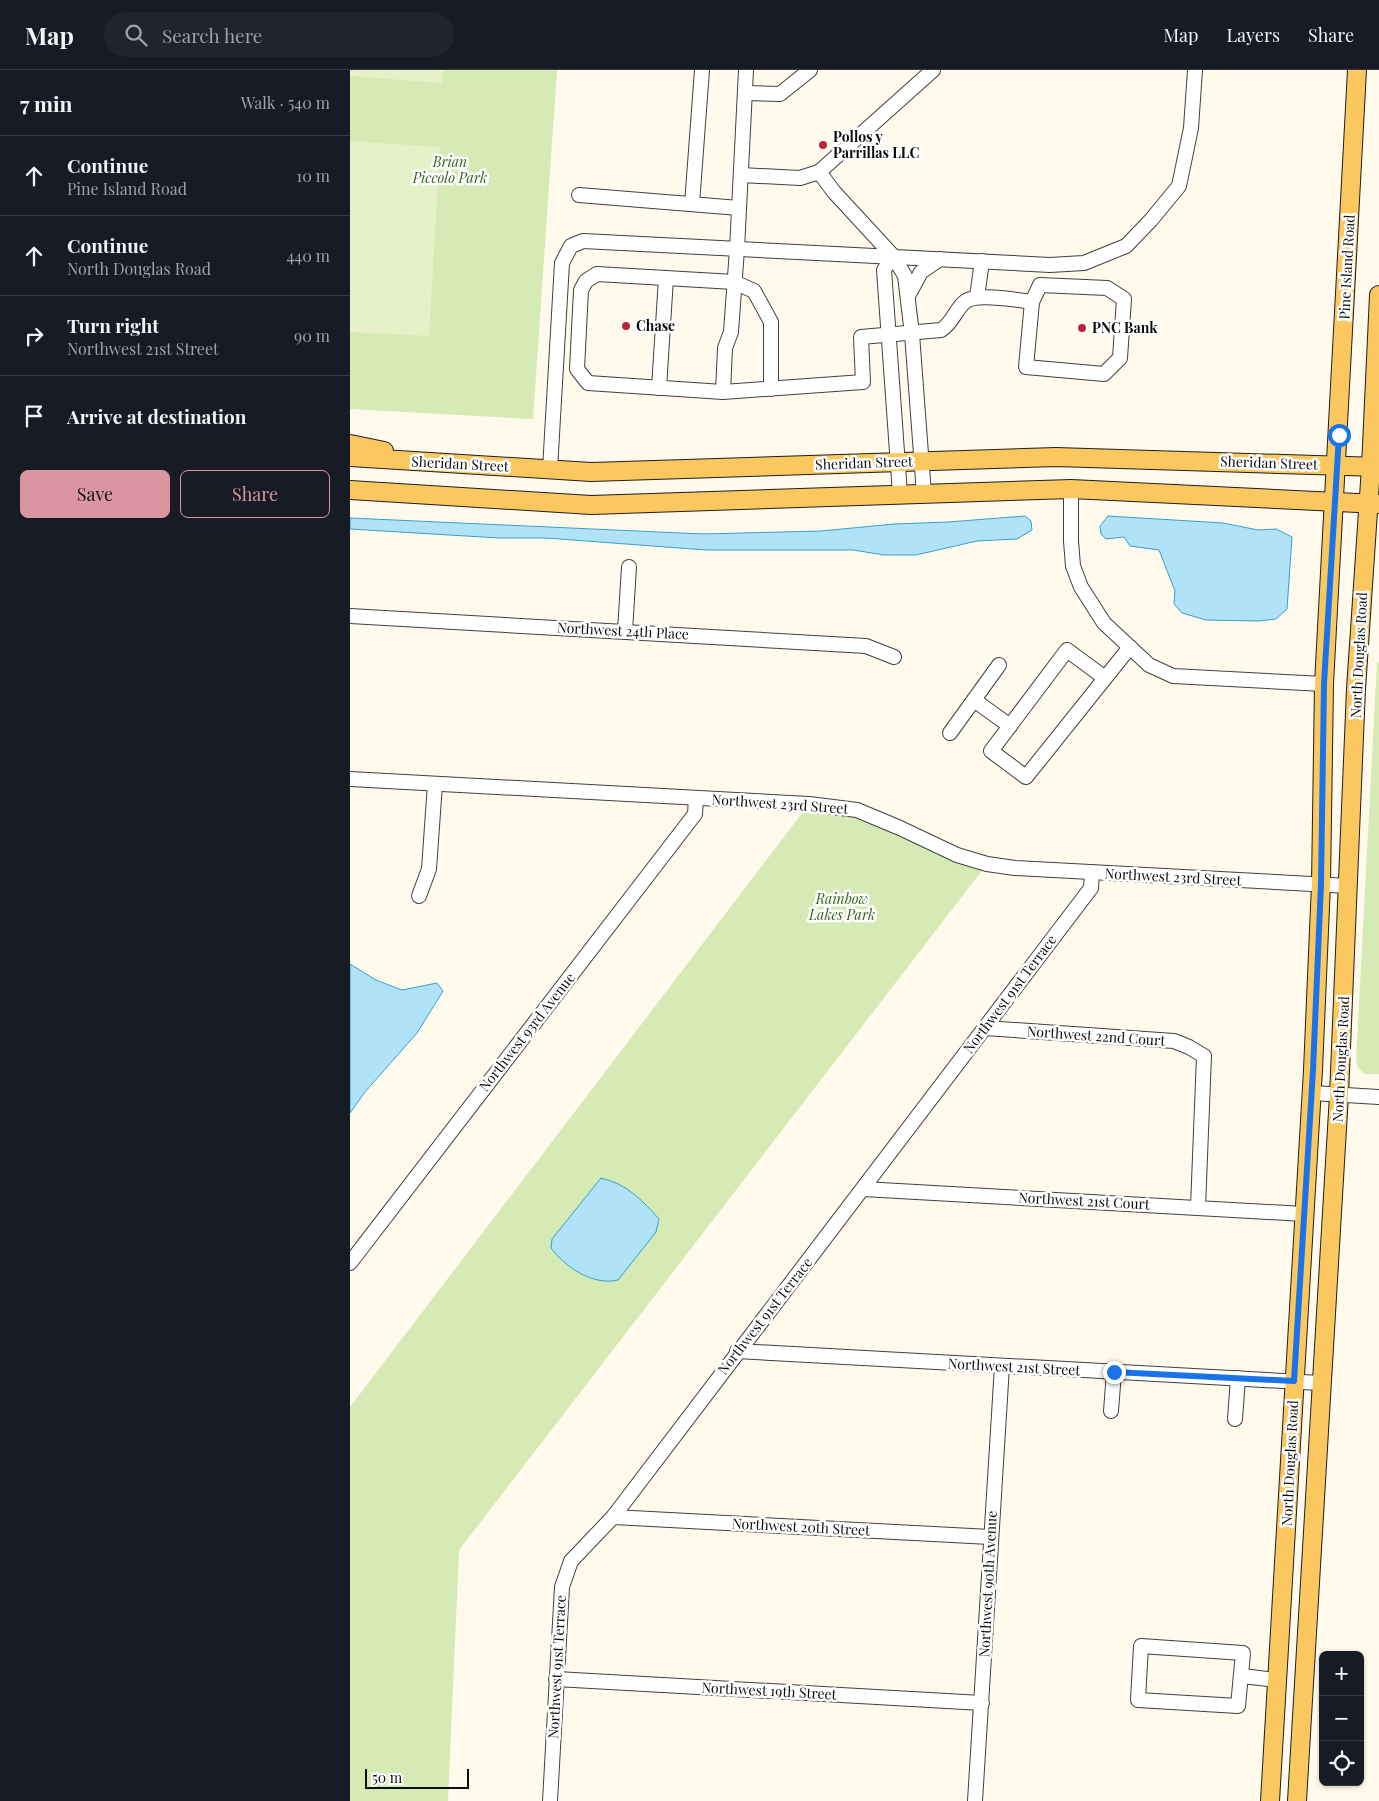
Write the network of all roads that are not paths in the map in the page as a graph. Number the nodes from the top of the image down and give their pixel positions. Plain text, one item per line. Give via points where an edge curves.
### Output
1 (702, 70) edge
2 (746, 70) edge
3 (810, 70) edge
4 (933, 70) edge
5 (1195, 70) edge
6 (1356, 70) edge
7 (745, 93) junction
8 (819, 172) junction
9 (742, 175) junction
10 (579, 195) dead end
11 (692, 204) junction
12 (739, 208) junction
13 (737, 248) junction
14 (893, 256) junction
15 (940, 259) junction
16 (982, 261) junction
17 (666, 278) junction
18 (734, 282) junction
19 (1379, 295) edge
20 (907, 297) junction
21 (977, 297) junction
22 (1032, 302) junction
23 (912, 334) junction
24 (889, 335) junction
25 (660, 388) junction
26 (771, 389) junction
27 (723, 392) junction
28 (350, 444) edge
29 (350, 457) edge
30 (922, 461) junction
31 (441, 462) junction
32 (898, 462) junction
33 (1338, 465) junction
34 (1375, 467) edge
35 (550, 469) junction
36 (1071, 489) junction
37 (350, 490) edge
38 (900, 494) junction
39 (924, 494) junction
40 (1334, 501) junction
41 (1374, 504) edge
42 (629, 567) dead end
43 (350, 616) edge
44 (625, 631) junction
45 (1130, 647) junction
46 (894, 657) dead end
47 (1000, 665) dead end
48 (1105, 678) junction
49 (1324, 684) junction
50 (974, 700) junction
51 (1010, 726) junction
52 (950, 734) dead end
53 (350, 779) edge
54 (435, 784) junction
55 (696, 798) junction
56 (1092, 872) junction
57 (1321, 884) junction
58 (1349, 886) junction
59 (419, 896) dead end
60 (985, 1028) junction
61 (1312, 1093) junction
62 (1339, 1095) junction
63 (1379, 1097) edge
64 (863, 1189) junction
65 (1198, 1207) junction
66 (1304, 1214) junction
67 (350, 1262) edge
68 (737, 1351) junction
69 (1002, 1366) junction
70 (1114, 1372) junction
71 (1238, 1378) junction
72 (1294, 1381) junction
73 (1320, 1383) junction
74 (1111, 1411) dead end
75 (1235, 1419) dead end
76 (613, 1517) junction
77 (990, 1537) junction
78 (1242, 1676) junction
79 (556, 1680) junction
80 (1277, 1680) junction
81 (982, 1703) junction
82 (550, 1801) edge
83 (975, 1801) edge
84 (1270, 1801) edge
85 (1297, 1801) edge

1 - 11 street
2 - 7 street
3 - 7 street via 780,94
4 - 8 street
5 - 16 street via 1191,128 1179,186 1126,246 1084,263 1050,265
6 - 33 main road, Pine Island Road
7 - 9 street
8 - 9 street via 800,178
8 - 14 street
9 - 12 street
10 - 11 street
11 - 12 street
12 - 13 street
13 - 14 street
13 - 18 street
13 - 35 street via 583,241 571,246 562,263
14 - 15 street
14 - 20 street via 905,276
14 - 24 street via 884,270
15 - 16 street
15 - 20 street via 921,272
16 - 21 street
17 - 18 street
17 - 25 street
17 - 25 street via 598,274 586,281 581,290 577,369 588,383
18 - 26 street via 754,291 771,322
18 - 27 street
19 - 34 main road
20 - 23 street
21 - 22 street
21 - 23 street via 967,300 949,325 940,330
22 - 22 street via 1040,284 1107,288 1124,298 1120,358 1104,374 1026,367
23 - 24 street
23 - 30 street
24 - 26 street via 861,337 863,382
24 - 32 street
25 - 27 street
26 - 27 street
28 - 31 main road
29 - 31 main road, Sheridan Street
30 - 32 main road, Sheridan Street
30 - 33 main road, Sheridan Street via 1056,457
30 - 39 street
31 - 35 main road, Sheridan Street
32 - 35 main road, Sheridan Street via 591,472
32 - 38 street
33 - 34 main road, Sheridan Street
33 - 40 main road, North Douglas Road
34 - 41 main road, North Douglas Road
36 - 39 main road
36 - 40 main road
36 - 45 street via 1073,566 1081,587 1104,623
37 - 38 main road via 591,504
38 - 39 main road
40 - 41 main road
40 - 49 main road, North Douglas Road
41 - 58 main road, North Douglas Road via 1356,689
42 - 44 street
43 - 44 street, Northwest 24th Place
44 - 46 street, Northwest 24th Place via 866,646
45 - 48 street
45 - 49 street via 1149,665 1173,676
47 - 50 street
48 - 51 street via 1067,650
48 - 51 street via 1026,776 991,751
49 - 57 main road, North Douglas Road
50 - 51 street
50 - 52 street
53 - 54 street, Northwest 23rd Street
54 - 55 street, Northwest 23rd Street
54 - 59 street via 429,870
55 - 56 street, Northwest 23rd Street via 857,810 957,855 987,864
55 - 67 street, Northwest 93rd Avenue via 695,814
56 - 57 street, Northwest 23rd Street
56 - 60 street, Northwest 91st Terrace via 1090,888
57 - 58 street, Northwest 23rd Street
57 - 61 main road, North Douglas Road
58 - 62 main road, North Douglas Road
60 - 64 street, Northwest 91st Terrace
60 - 65 street, Northwest 22nd Court via 1174,1041 1204,1056
61 - 62 street
61 - 66 main road, North Douglas Road
62 - 63 street
62 - 73 main road, North Douglas Road
64 - 65 street, Northwest 21st Court
64 - 68 street, Northwest 91st Terrace
65 - 66 street, Northwest 21st Court
66 - 72 main road, North Douglas Road
68 - 69 street, Northwest 21st Street
68 - 76 street, Northwest 91st Terrace
69 - 70 street, Northwest 21st Street
69 - 77 street, Northwest 90th Avenue
70 - 71 street, Northwest 21st Street
70 - 74 street
71 - 72 street, Northwest 21st Street
71 - 75 street
72 - 73 street, Northwest 21st Street
72 - 80 main road, North Douglas Road
73 - 85 main road, North Douglas Road
76 - 77 street, Northwest 20th Street
76 - 79 street, Northwest 91st Terrace via 571,1561 562,1587
77 - 81 street, Northwest 90th Avenue
78 - 78 street via 1243,1653 1142,1646 1138,1700 1238,1706
78 - 80 street
79 - 81 street, Northwest 19th Street
79 - 82 street, Northwest 91st Terrace
80 - 84 main road, North Douglas Road
81 - 83 street, Northwest 90th Avenue

